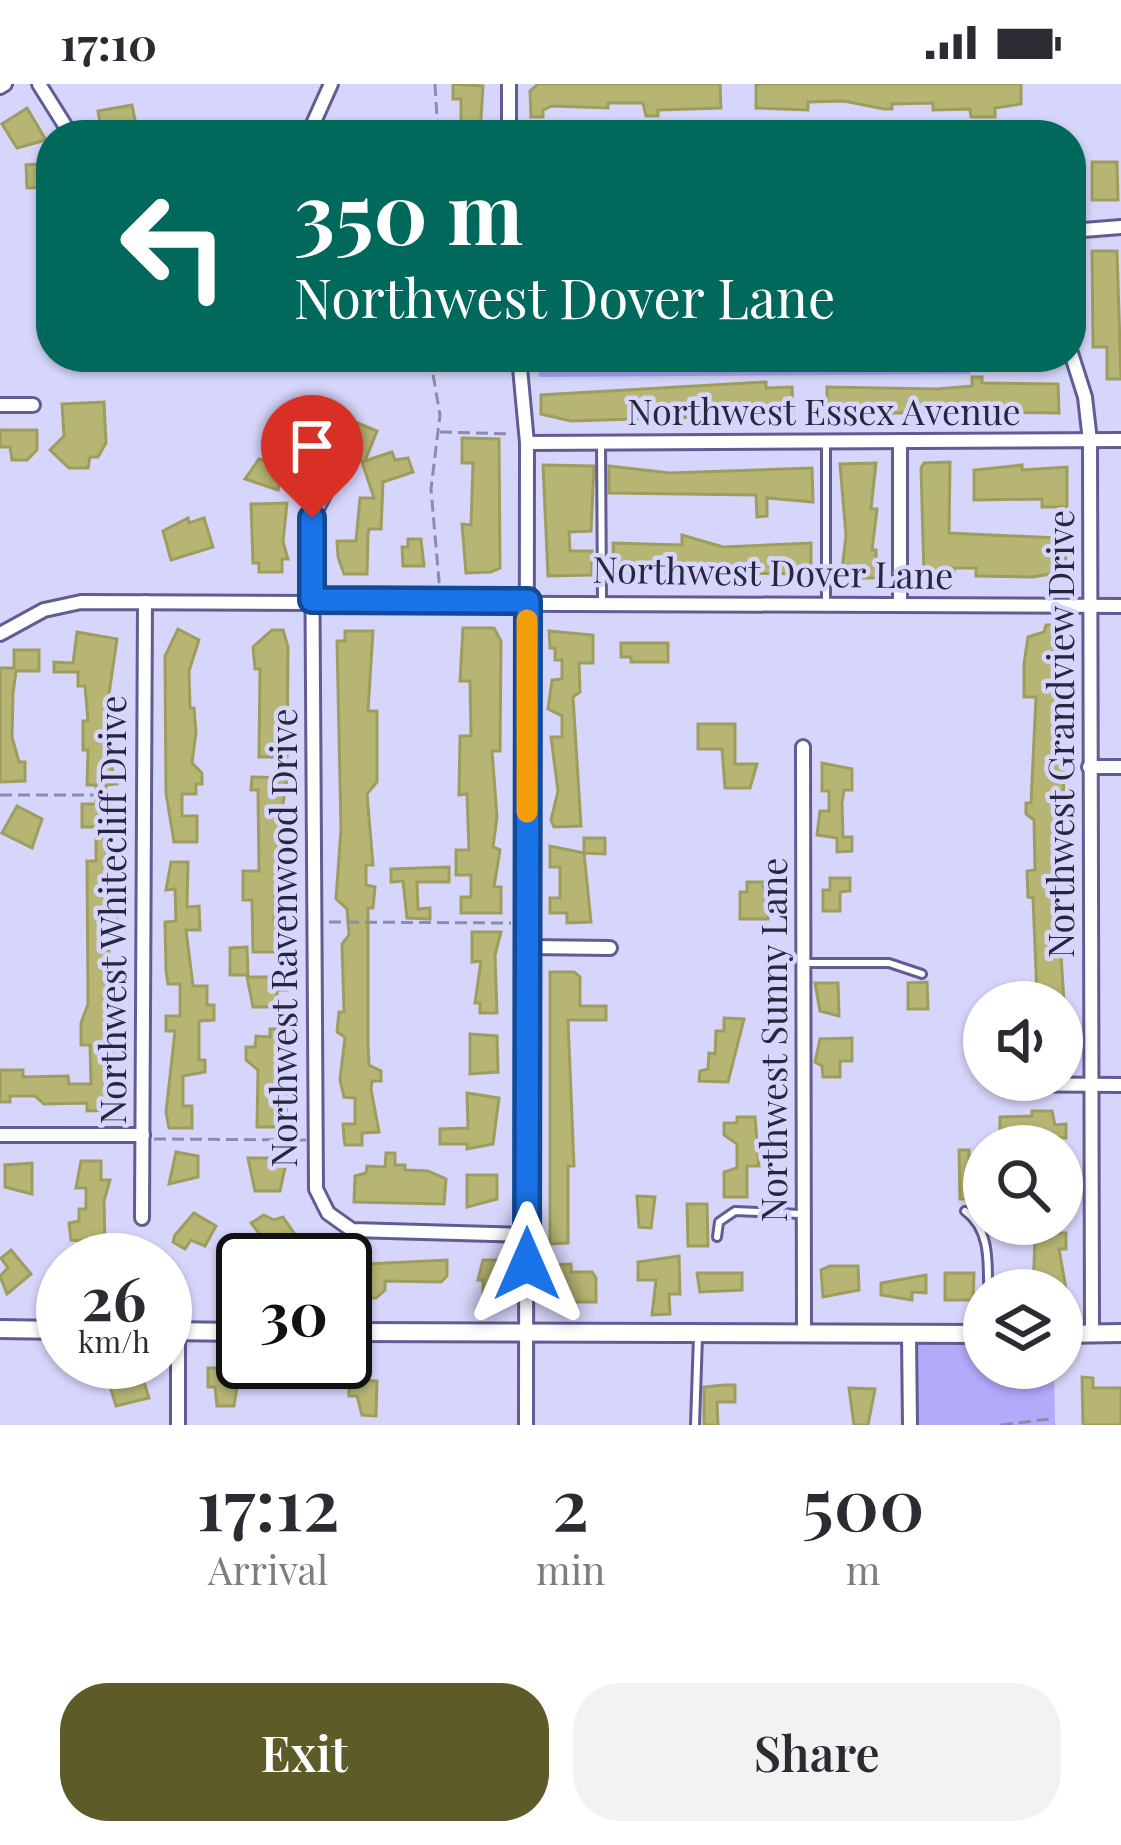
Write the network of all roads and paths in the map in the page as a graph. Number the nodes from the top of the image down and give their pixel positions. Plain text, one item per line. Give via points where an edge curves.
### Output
1 (38, 84) edge
2 (331, 84) edge
3 (435, 84) edge
4 (509, 84) edge
5 (61, 120) edge
6 (315, 120) edge
7 (437, 120) edge
8 (509, 120) edge
9 (1121, 227) edge
10 (1086, 229) edge
11 (433, 372) edge
12 (520, 372) edge
13 (1077, 372) edge
14 (0, 405) edge
15 (33, 405) dead end
16 (440, 432) junction
17 (527, 438) junction
18 (1090, 440) junction
19 (1121, 440) edge
20 (900, 441) junction
21 (826, 442) junction
22 (602, 443) junction
23 (325, 493) dead end
24 (312, 600) junction
25 (602, 600) junction
26 (441, 601) junction
27 (528, 601) junction
28 (145, 602) junction
29 (826, 604) junction
30 (900, 605) junction
31 (1091, 606) junction
32 (1121, 606) edge
33 (0, 634) edge
34 (803, 747) dead end
35 (1089, 767) junction
36 (1121, 767) edge
37 (0, 795) edge
38 (143, 795) junction
39 (315, 922) junction
40 (528, 923) junction
41 (528, 947) junction
42 (610, 948) dead end
43 (805, 963) junction
44 (922, 974) dead end
45 (1083, 1084) edge
46 (1090, 1084) junction
47 (1121, 1085) edge
48 (0, 1135) edge
49 (143, 1137) junction
50 (314, 1140) junction
51 (805, 1214) junction
52 (142, 1218) dead end
53 (526, 1234) junction
54 (716, 1237) dead end
55 (0, 1329) edge
56 (36, 1330) edge
57 (372, 1332) edge
58 (527, 1333) junction
59 (698, 1333) junction
60 (804, 1333) junction
61 (909, 1334) junction
62 (963, 1334) edge
63 (1083, 1334) edge
64 (1092, 1334) junction
65 (1121, 1334) edge
66 (175, 1389) edge
67 (1049, 1418) dead end
68 (1029, 1422) edge
69 (178, 1425) edge
70 (526, 1425) edge
71 (695, 1425) edge
72 (910, 1425) edge
73 (1001, 1425) edge

1 - 5 street
2 - 6 street
3 - 7 path
4 - 8 street
9 - 10 street
11 - 16 path
12 - 17 street
13 - 18 street, Northwest Grandview Drive
14 - 15 street
16 - 17 path
16 - 26 path via 431,489
17 - 22 street, Northwest Essex Avenue
17 - 27 street
18 - 19 street, Northwest Essex Avenue
18 - 20 street, Northwest Essex Avenue
18 - 31 street, Northwest Grandview Drive
20 - 21 street, Northwest Essex Avenue
20 - 30 street
21 - 22 street, Northwest Essex Avenue
21 - 29 lane
22 - 25 lane
23 - 24 street, Northwest Ravenwood Drive via 312,518
24 - 26 street, Northwest Dover Lane
24 - 28 street, Northwest Dover Lane
24 - 39 street, Northwest Ravenwood Drive
25 - 27 street, Northwest Dover Lane
25 - 29 street, Northwest Dover Lane
26 - 27 street, Northwest Dover Lane
27 - 40 street
28 - 33 street, Northwest Dover Lane via 66,604
28 - 38 street, Northwest Whitecliff Drive
29 - 30 street, Northwest Dover Lane
30 - 31 street, Northwest Dover Lane
31 - 32 street, Northwest Dover Lane
31 - 35 street, Northwest Grandview Drive
34 - 43 street, Northwest Sunny Lane
35 - 36 street
35 - 46 street, Northwest Grandview Drive
37 - 38 path
38 - 49 street, Northwest Whitecliff Drive
39 - 40 path
39 - 50 street, Northwest Ravenwood Drive
40 - 41 street
41 - 42 street
41 - 53 street
43 - 44 lane via 889,963
43 - 51 street, Northwest Sunny Lane
45 - 46 street
46 - 47 street
46 - 64 street, Northwest Grandview Drive
48 - 49 street
49 - 50 path
49 - 52 street, Northwest Whitecliff Drive
50 - 53 street, Northwest Ravenwood Drive via 321,1202 352,1230
51 - 54 lane via 735,1210 719,1222
51 - 60 street, Northwest Sunny Lane
53 - 58 street
55 - 56 main road
57 - 58 main road
58 - 59 main road
58 - 70 street
59 - 60 main road
59 - 71 lane
60 - 61 main road
61 - 62 main road
61 - 72 street
63 - 64 main road
64 - 65 main road
66 - 69 street
67 - 68 path
68 - 73 path

